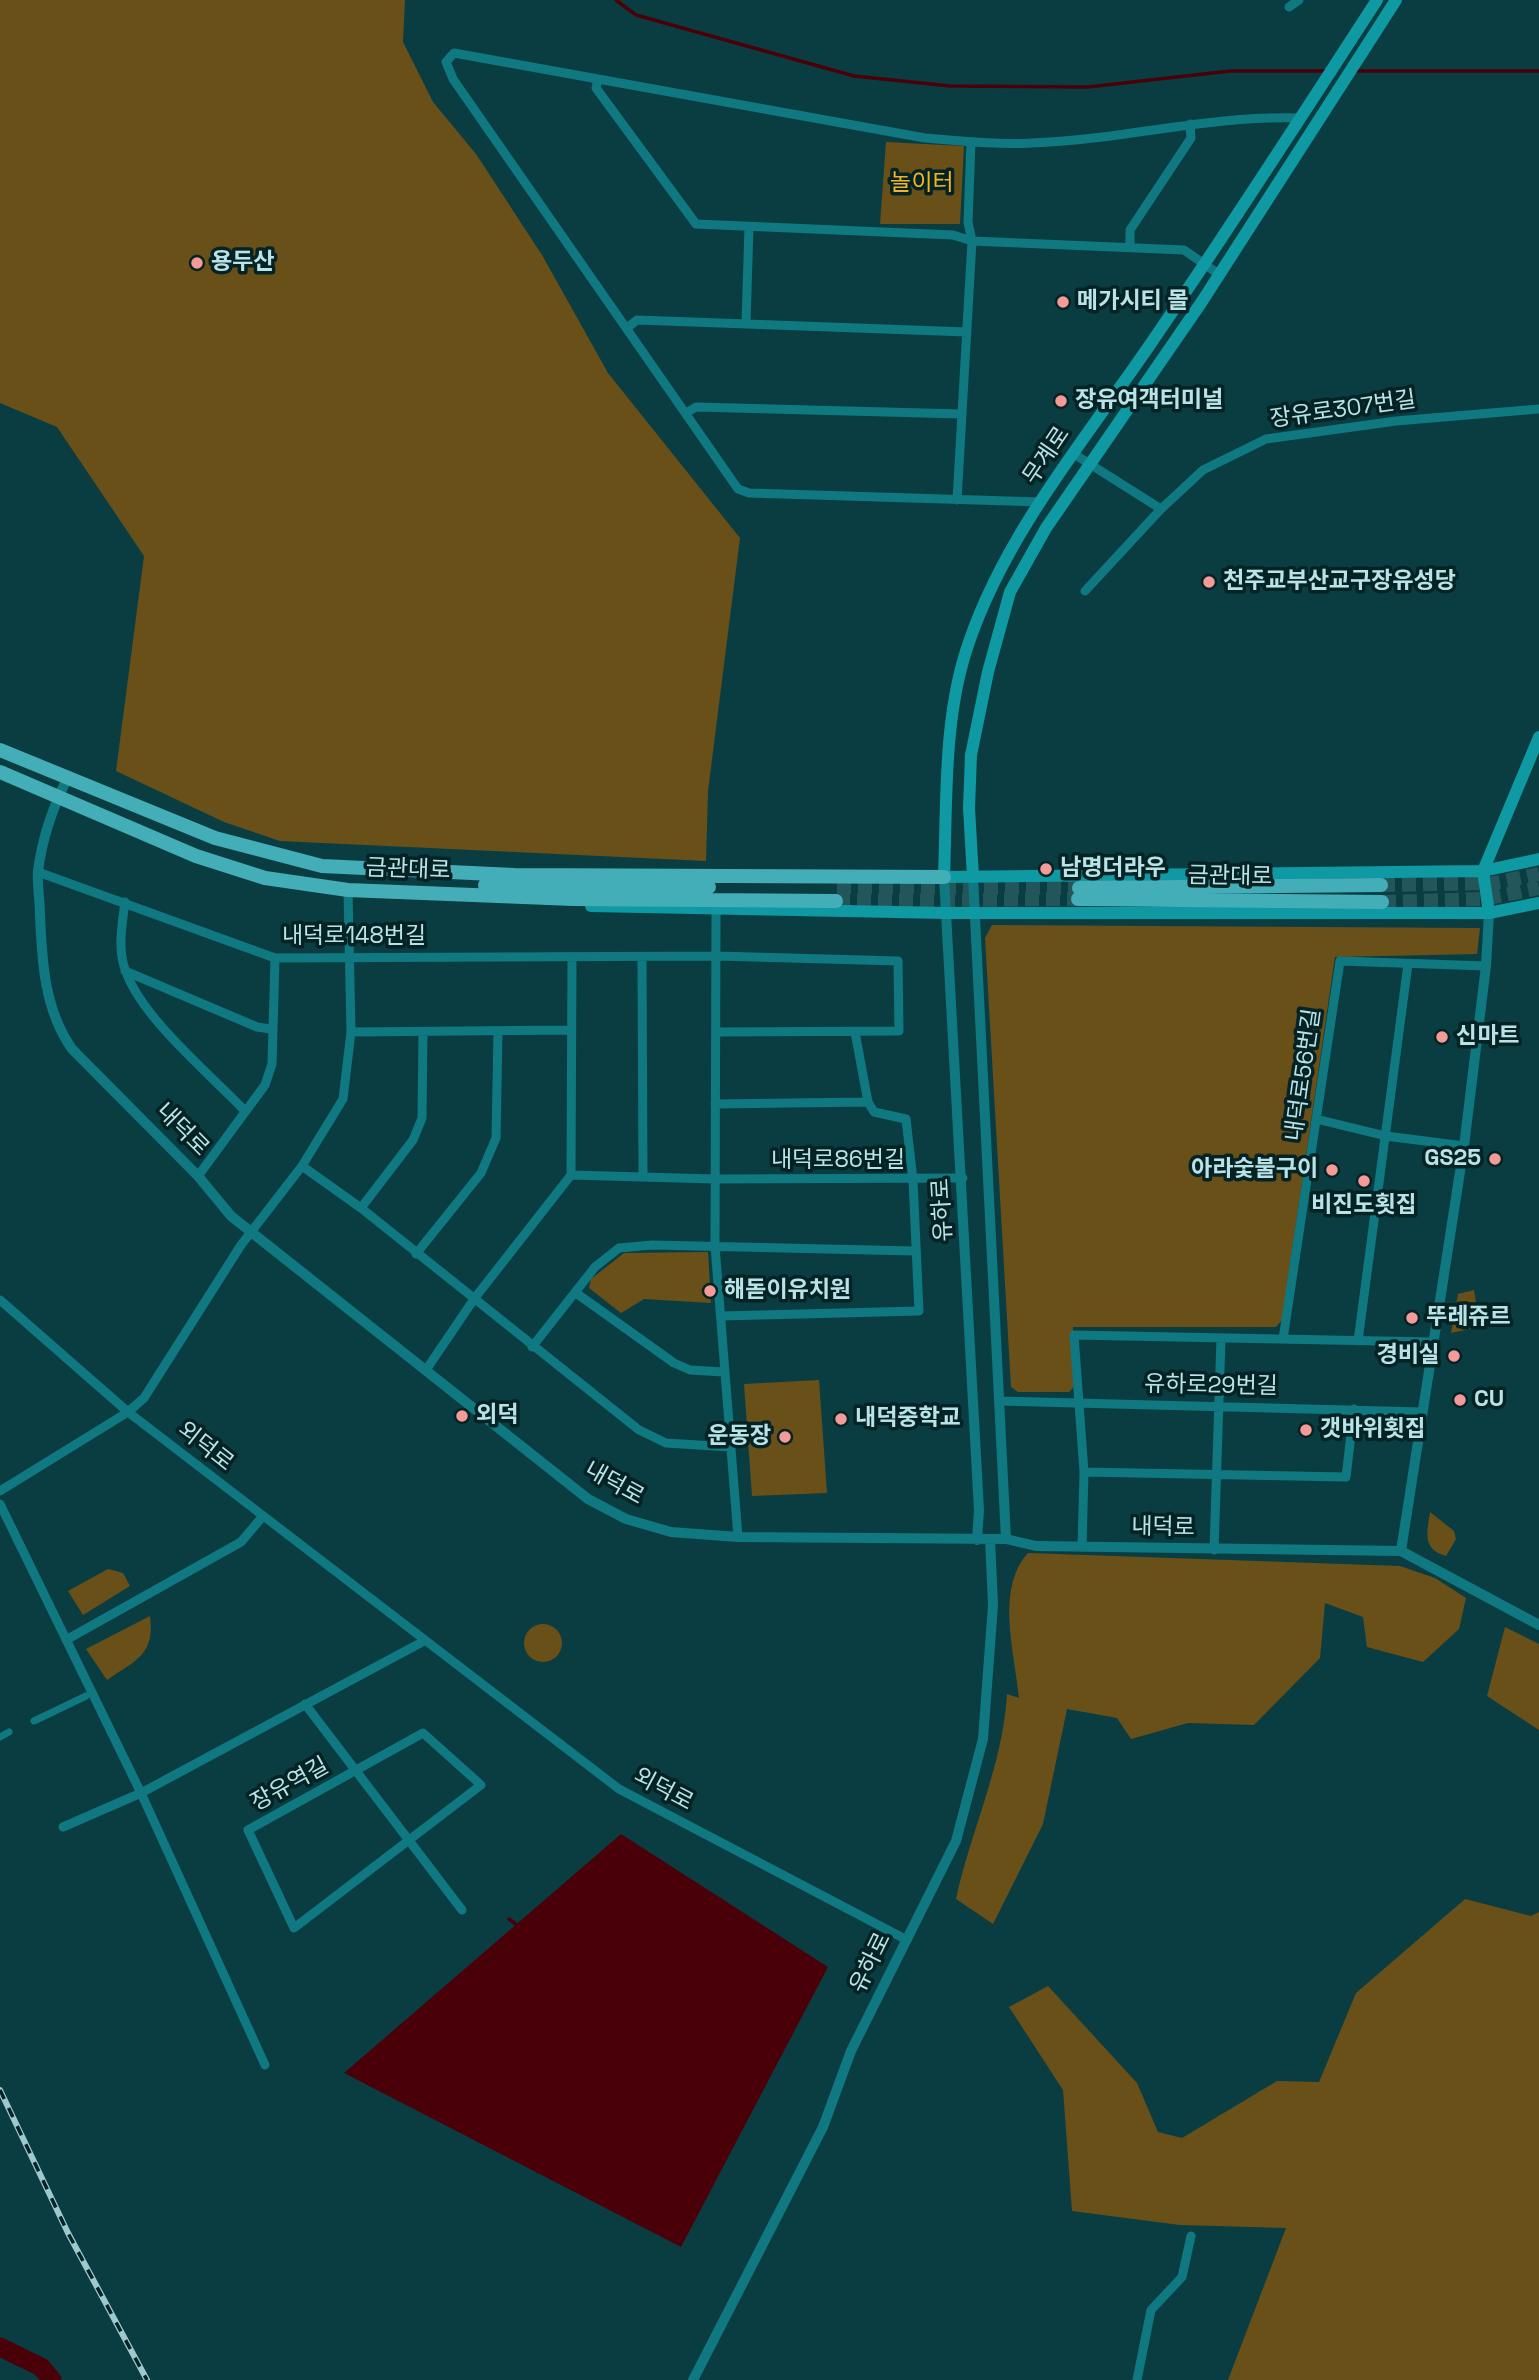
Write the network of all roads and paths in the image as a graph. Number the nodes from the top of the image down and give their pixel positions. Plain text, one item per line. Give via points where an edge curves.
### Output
1 (1299, 0) edge
2 (1377, 0) edge
3 (1395, 3) edge
4 (1289, 7) dead end
5 (598, 79) junction
6 (1301, 114) junction
7 (1190, 124) junction
8 (971, 142) junction
9 (749, 227) junction
10 (972, 241) junction
11 (1130, 246) junction
12 (1205, 264) junction
13 (1220, 275) junction
14 (746, 323) junction
15 (627, 328) junction
16 (967, 332) junction
17 (1539, 410) edge
18 (686, 413) junction
19 (962, 414) junction
20 (1074, 454) junction
21 (1091, 465) junction
22 (957, 500) junction
23 (1041, 502) junction
24 (1161, 509) junction
25 (1085, 592) dead end
26 (1539, 737) edge
27 (0, 750) edge
28 (0, 772) edge
29 (67, 779) junction
30 (58, 797) junction
31 (1539, 859) edge
32 (322, 866) junction
33 (1483, 871) junction
34 (38, 872) junction
35 (944, 877) junction
36 (973, 877) junction
37 (1381, 885) tunnel mouth
38 (348, 890) junction
39 (501, 896) junction
40 (125, 902) junction
41 (1381, 902) tunnel mouth
42 (1539, 902) edge
43 (716, 909) junction
44 (946, 913) junction
45 (973, 913) junction
46 (1489, 913) junction
47 (350, 956) junction
48 (717, 956) junction
49 (275, 958) junction
50 (642, 958) junction
51 (572, 959) junction
52 (1408, 964) junction
53 (1486, 966) junction
54 (125, 971) junction
55 (271, 1029) junction
56 (570, 1030) junction
57 (351, 1032) junction
58 (423, 1032) junction
59 (498, 1032) junction
60 (718, 1032) junction
61 (855, 1032) junction
62 (868, 1102) junction
63 (715, 1104) junction
64 (245, 1111) junction
65 (1316, 1119) junction
66 (1385, 1136) junction
67 (1464, 1146) junction
68 (302, 1166) junction
69 (571, 1175) junction
70 (198, 1176) junction
71 (643, 1176) junction
72 (962, 1178) junction
73 (714, 1180) junction
74 (913, 1180) junction
75 (361, 1208) junction
76 (251, 1231) junction
77 (715, 1246) junction
78 (914, 1251) junction
79 (416, 1254) junction
80 (576, 1293) junction
81 (474, 1299) junction
82 (0, 1300) edge
83 (721, 1316) junction
84 (1221, 1339) junction
85 (1283, 1339) junction
86 (1358, 1341) junction
87 (1432, 1342) junction
88 (532, 1347) junction
89 (426, 1370) junction
90 (724, 1372) junction
91 (999, 1401) junction
92 (1078, 1403) junction
93 (1219, 1406) junction
94 (1354, 1409) junction
95 (128, 1412) junction
96 (1423, 1412) junction
97 (730, 1447) junction
98 (1084, 1472) junction
99 (1218, 1474) junction
100 (0, 1491) edge
101 (0, 1504) edge
102 (263, 1516) junction
103 (738, 1537) junction
104 (990, 1539) junction
105 (1006, 1539) junction
106 (977, 1540) junction
107 (1082, 1547) junction
108 (1214, 1550) junction
109 (1401, 1552) junction
110 (1539, 1625) edge
111 (66, 1640) junction
112 (424, 1641) junction
113 (86, 1696) dead end
114 (305, 1704) junction
115 (34, 1721) dead end
116 (9, 1732) dead end
117 (0, 1737) edge
118 (356, 1770) junction
119 (141, 1793) junction
120 (63, 1827) dead end
121 (408, 1841) junction
122 (462, 1910) dead end
123 (907, 1940) junction
124 (265, 2065) dead end
125 (1191, 2236) dead end
126 (693, 2380) edge
127 (1138, 2380) edge

1 - 4 street
2 - 6 main road, 무계로
3 - 13 main road, 무계로
5 - 8 street via 925,138
5 - 9 street via 596,88 696,225
5 - 15 street via 454,53 446,62 453,79
6 - 7 street
6 - 12 main road, 무계로
7 - 8 street via 1032,143
7 - 11 street via 1191,138 1130,230
8 - 10 street via 968,222
9 - 10 street via 953,235
9 - 14 street
10 - 11 street
10 - 16 street
11 - 12 street via 1184,250
12 - 13 street
12 - 20 main road, 무계로
13 - 21 main road, 무계로
14 - 15 street via 637,320
14 - 16 street
15 - 18 street
16 - 19 street
17 - 24 street, 장유로307번길 via 1396,421 1266,439 1203,470
18 - 19 street via 696,407
18 - 22 street via 738,489 749,493
19 - 22 street
20 - 21 street
20 - 23 main road, 무계로
21 - 24 street
21 - 36 main road, 무계로 via 1046,528 1010,592 971,755
22 - 23 street
23 - 35 main road, 무계로 via 994,583 968,645 952,713
24 - 25 street, 장유로307번길
26 - 33 main road
27 - 29 main road
28 - 30 main road, 금관대로
29 - 30 street, 내덕로
29 - 32 main road via 215,838
30 - 34 street, 내덕로
30 - 38 main road, 금관대로 via 207,860 265,878
31 - 33 main road
32 - 35 main road via 514,875
32 - 39 main road, 금관대로 via 406,883 836,894
33 - 36 main road
33 - 46 main road
34 - 40 street, 내덕로148번길
34 - 70 street, 내덕로 via 41,956 63,1035
35 - 36 main road
35 - 44 street, 유하로
36 - 45 street, 유하로
37 - 41 main road, 금관대로 via 1079,893
38 - 39 main road, 금관대로
38 - 47 street
39 - 43 main road via 577,905
40 - 49 street, 내덕로148번길
40 - 54 street via 120,945
42 - 46 main road
43 - 44 main road
43 - 48 street
44 - 45 main road
44 - 72 street, 유하로
45 - 46 main road
45 - 91 street, 유하로
46 - 53 street
47 - 49 street, 내덕로148번길
47 - 51 street, 내덕로148번길
47 - 57 street
48 - 50 street, 내덕로148번길
48 - 60 street
48 - 61 street, 내덕로148번길 via 898,961 899,1031
49 - 55 street
50 - 51 street, 내덕로148번길
50 - 71 street
51 - 56 street
52 - 53 street
52 - 65 street, 내덕로56번길 via 1340,961
52 - 66 street
53 - 67 street
54 - 55 street
54 - 64 street via 140,1002
55 - 64 street via 272,1064 265,1084
56 - 59 street
56 - 69 street
57 - 58 street
57 - 68 street via 343,1099
58 - 59 street
58 - 75 street via 422,1118 413,1140
59 - 79 street via 496,1138 481,1173
60 - 61 street
60 - 63 street
61 - 62 street
62 - 63 street
62 - 74 street via 874,1112 906,1119
63 - 73 street
64 - 70 street
65 - 66 street
65 - 85 street, 내덕로56번길
66 - 67 street
66 - 86 street
67 - 87 street
68 - 75 street
68 - 76 street
69 - 71 street, 내덕로86번길
69 - 81 street
70 - 76 street, 내덕로 via 231,1216
71 - 73 street, 내덕로86번길
72 - 74 street, 내덕로86번길
72 - 106 street, 유하로
73 - 74 street, 내덕로86번길
73 - 77 street
74 - 78 street
75 - 79 street
76 - 89 street, 내덕로
76 - 95 street via 144,1398
77 - 78 street
77 - 80 street via 619,1248 595,1267
77 - 83 street
78 - 83 street via 919,1311
79 - 81 street
80 - 88 street
80 - 90 street via 674,1363 690,1370
81 - 88 street
81 - 89 street
82 - 95 street, 외덕로
83 - 90 street
84 - 85 street
84 - 92 street via 1074,1335
84 - 93 street
85 - 86 street
86 - 87 street
87 - 96 street
88 - 97 street via 639,1430 666,1443
89 - 103 street, 내덕로 via 588,1499 626,1519 671,1532
90 - 97 street
91 - 92 street, 유하로29번길
91 - 105 street, 유하로
92 - 93 street, 유하로29번길
92 - 98 street
93 - 94 street, 유하로29번길
93 - 99 street
94 - 96 street, 유하로29번길
94 - 99 street via 1346,1477
95 - 100 street
95 - 102 street, 외덕로
96 - 109 street
97 - 103 street
98 - 99 street
98 - 107 street
99 - 108 street
101 - 111 street
102 - 111 street via 241,1542
102 - 112 street, 외덕로
103 - 106 street, 내덕로
104 - 105 street, 내덕로
104 - 106 street, 내덕로
104 - 123 street, 유하로 via 993,1605 983,1739 957,1841
105 - 107 street, 내덕로 via 1036,1546
107 - 108 street, 내덕로
108 - 109 street, 내덕로
109 - 110 street, 내덕로
111 - 119 street
112 - 114 street
112 - 123 street, 외덕로 via 619,1789
113 - 115 street
114 - 118 street
114 - 119 street
116 - 117 street
118 - 121 street
118 - 121 street, 장유역길 via 423,1733 481,1785
118 - 121 street, 장유역길 via 248,1830 294,1928
119 - 120 street
119 - 124 street
121 - 122 street
123 - 126 street, 유하로 via 851,2051 823,2127
125 - 127 street via 1182,2277 1151,2310

